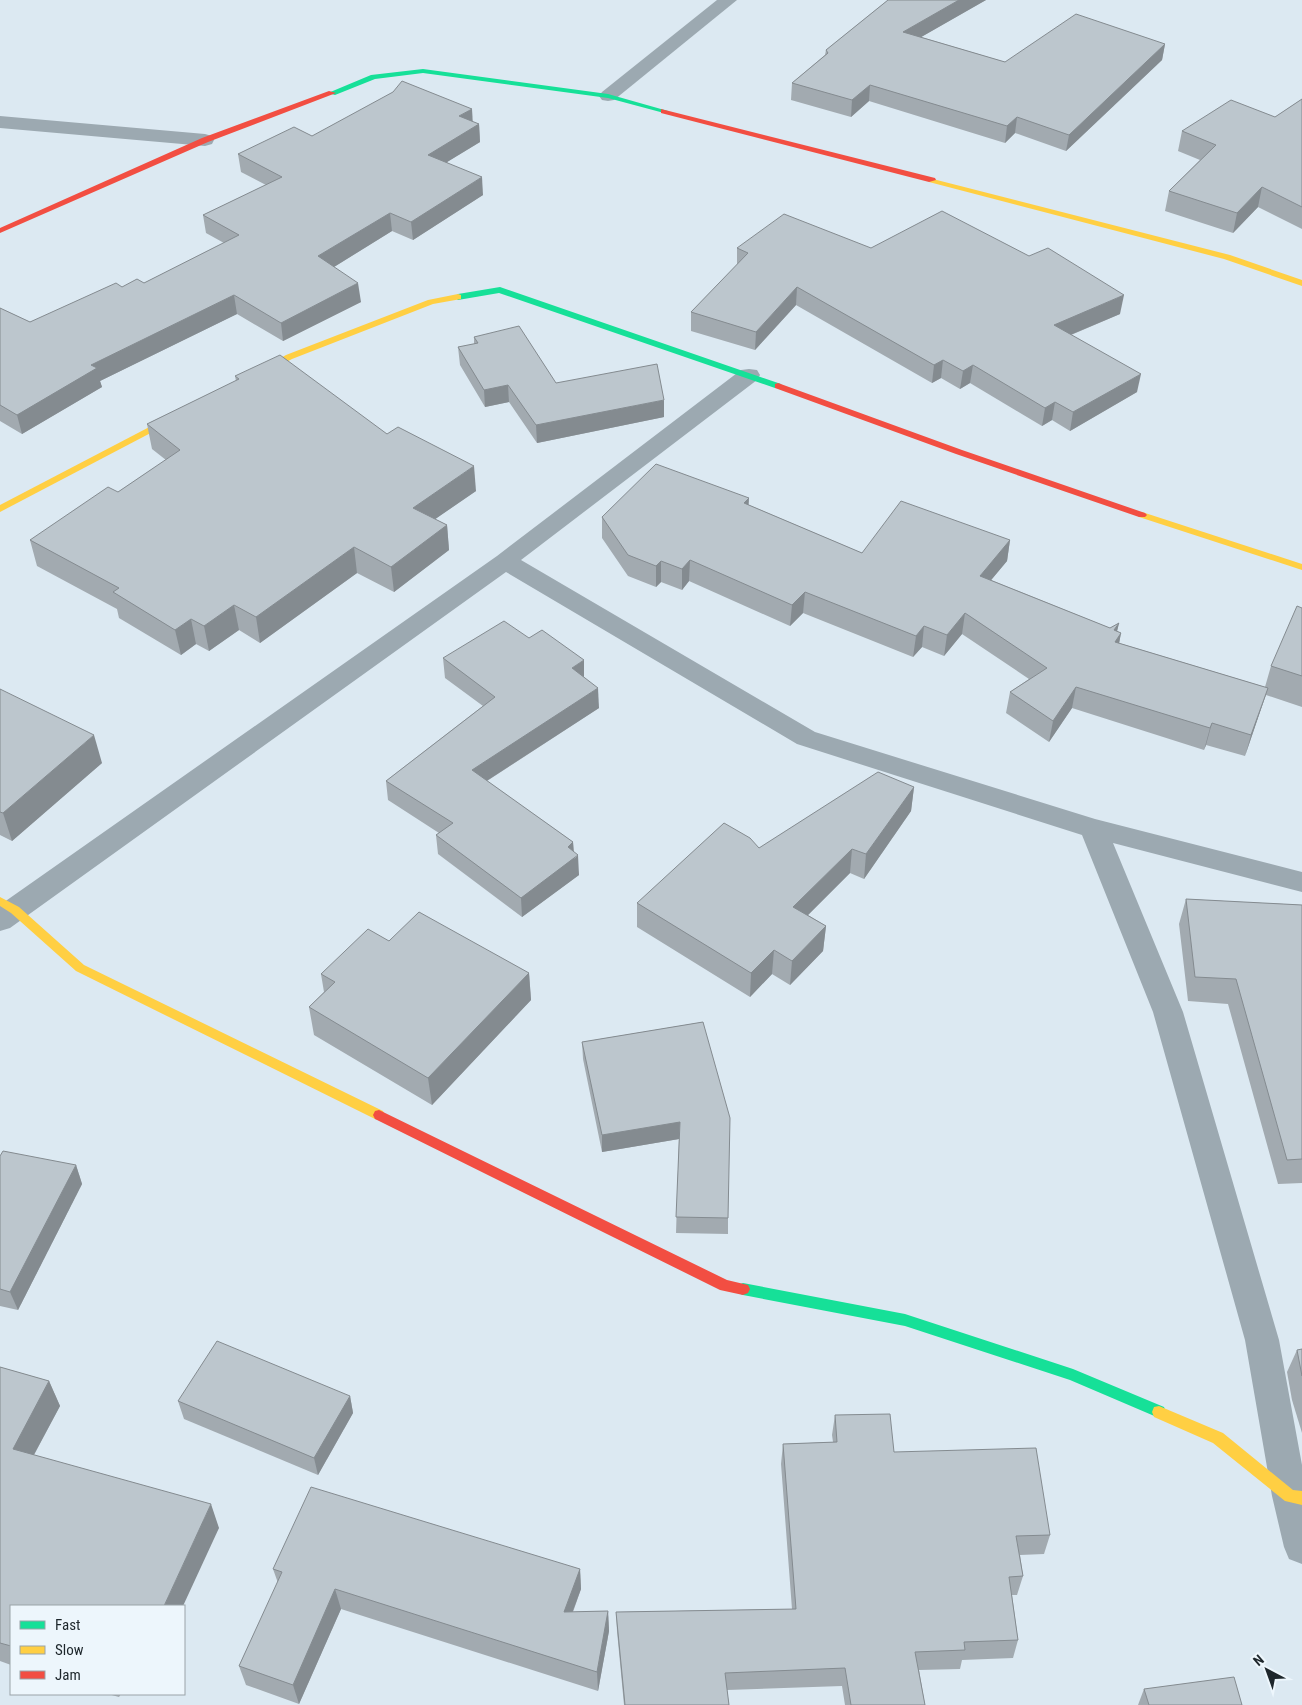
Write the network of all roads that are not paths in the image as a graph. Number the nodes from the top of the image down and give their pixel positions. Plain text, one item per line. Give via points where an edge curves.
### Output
1 (728, 0) edge
2 (608, 96) junction
3 (0, 122) edge
4 (205, 140) junction
5 (0, 231) edge
6 (1302, 283) edge
7 (749, 375) junction
8 (237, 384) edge
9 (193, 407) edge
10 (0, 509) edge
11 (505, 561) junction
12 (1302, 567) edge
13 (1093, 828) junction
14 (1302, 882) edge
15 (5, 911) edge
16 (1296, 1497) edge
17 (1302, 1547) edge

1 - 2 street
2 - 4 street via 423,71 374,77
2 - 6 street via 1227,257
3 - 4 street
4 - 5 street
7 - 8 street via 500,290 431,302 290,357
7 - 11 street
7 - 12 street via 986,462
9 - 10 street
11 - 13 street via 806,738
11 - 15 street
13 - 14 street
13 - 16 street via 1168,1012 1262,1340
15 - 16 street via 80,968 725,1286 905,1320 1073,1375 1218,1438
16 - 17 street

